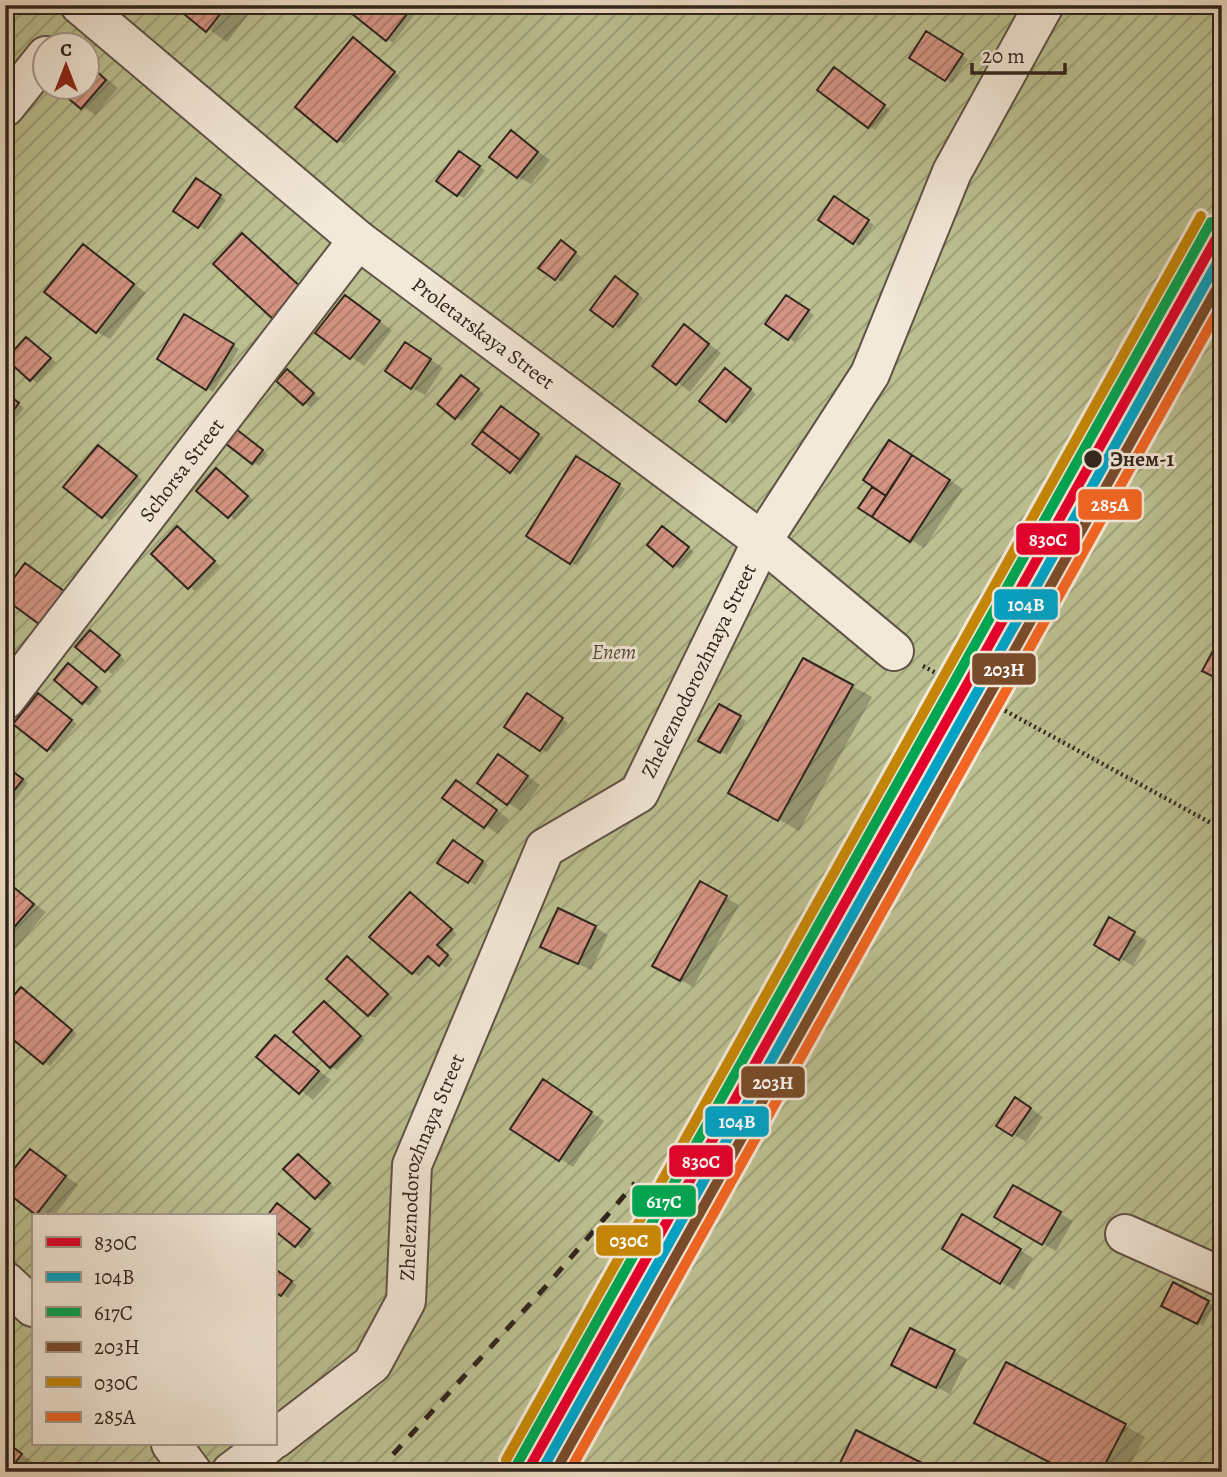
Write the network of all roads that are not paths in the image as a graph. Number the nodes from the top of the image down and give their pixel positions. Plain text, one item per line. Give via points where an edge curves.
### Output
1 (1044, 5) edge
2 (83, 6) edge
3 (64, 32) edge
4 (32, 73) edge
5 (5, 107) edge
6 (358, 240) junction
7 (762, 541) junction
8 (894, 651) road end
9 (5, 701) edge
10 (1125, 1234) dead end
11 (1222, 1278) edge
12 (5, 1281) edge
13 (32, 1306) edge
14 (276, 1437) edge
15 (172, 1446) edge
16 (265, 1446) edge
17 (192, 1472) edge
18 (231, 1472) edge

1 - 7 street, Zheleznodorozhnaya Street via 952,172 870,374
2 - 3 street
2 - 6 street, Proletarskaya Street
4 - 5 street
6 - 7 street, Proletarskaya Street
6 - 9 street, Schorsa Street
7 - 8 street, Proletarskaya Street
7 - 14 street, Zheleznodorozhnaya Street via 639,793 545,848 412,1166 406,1301 372,1364
10 - 11 street
12 - 13 street
15 - 17 street
16 - 18 street

